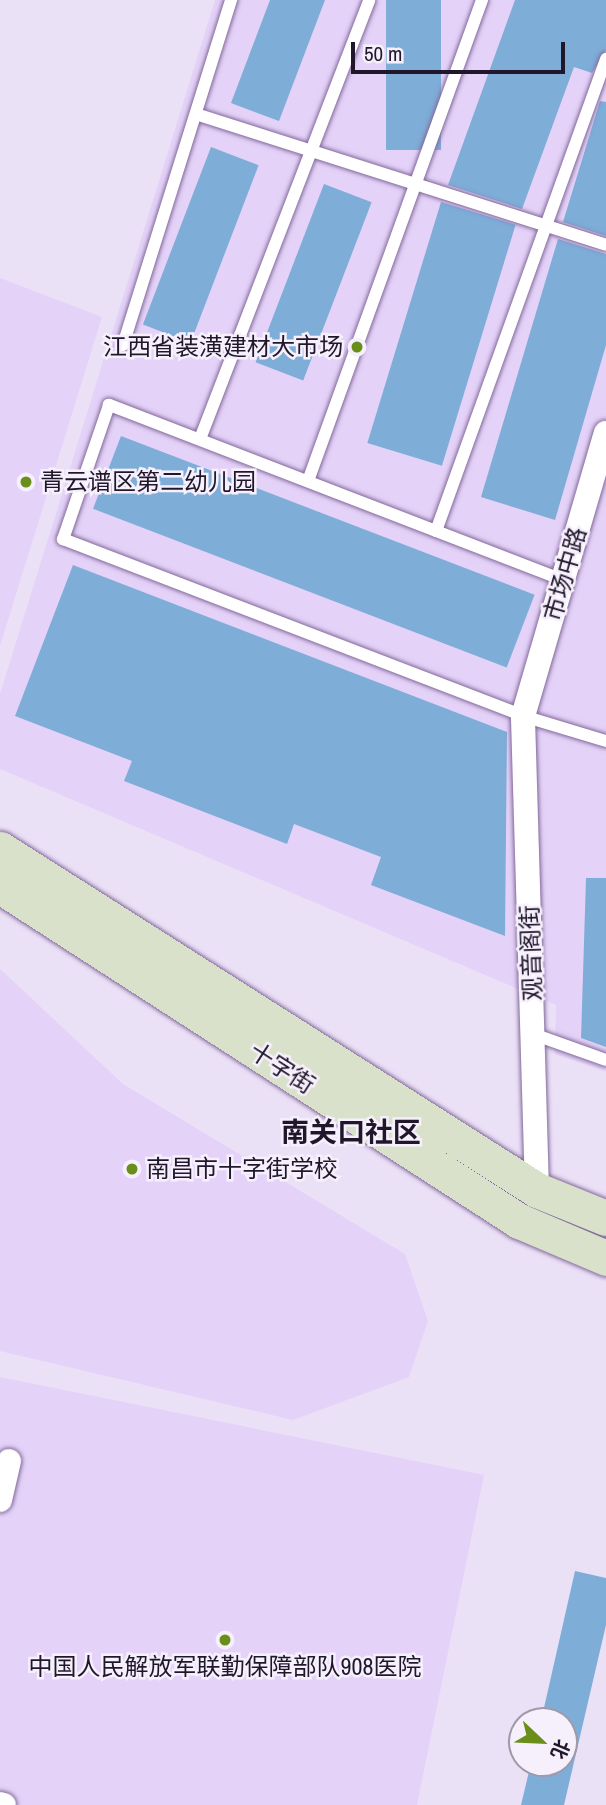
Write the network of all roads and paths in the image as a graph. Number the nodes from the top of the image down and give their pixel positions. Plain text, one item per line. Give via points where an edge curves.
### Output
1 (231, 0) edge
2 (369, 0) edge
3 (482, 0) edge
4 (606, 59) edge
5 (196, 114) junction
6 (311, 151) junction
7 (415, 184) junction
8 (546, 226) junction
9 (606, 245) edge
10 (123, 345) dead end
11 (606, 433) edge
12 (200, 439) junction
13 (308, 481) junction
14 (436, 531) junction
15 (563, 580) junction
16 (523, 716) junction
17 (606, 741) edge
18 (0, 849) edge
19 (0, 886) edge
20 (533, 1034) junction
21 (606, 1060) edge
22 (537, 1190) junction
23 (606, 1218) edge
24 (606, 1258) edge
25 (9, 1461) dead end
26 (0, 1500) edge

1 - 5 lane
2 - 6 lane
3 - 7 lane
4 - 8 lane
5 - 6 lane
5 - 10 lane
6 - 7 lane
6 - 12 lane
7 - 8 lane
7 - 13 lane
8 - 9 lane
8 - 14 lane
11 - 15 street, 市场中路
12 - 13 lane
12 - 16 lane via 109,405 63,539
13 - 14 lane
14 - 15 lane
15 - 16 street, 市场中路
16 - 17 lane
16 - 20 street, 观音阁街
18 - 22 main road, 十字街
19 - 24 main road, 十字街 via 519,1221
20 - 21 lane
20 - 22 street, 观音阁街
22 - 23 main road, 十字街
25 - 26 street

